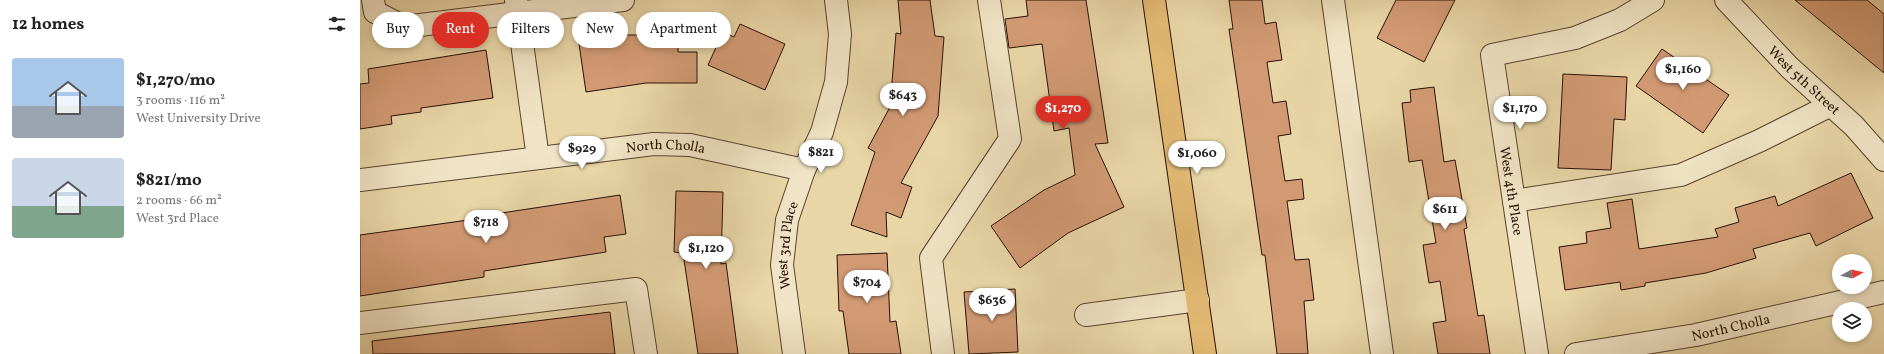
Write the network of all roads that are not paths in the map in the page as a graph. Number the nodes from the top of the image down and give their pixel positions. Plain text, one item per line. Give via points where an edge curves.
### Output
1 (373, 0) edge
2 (623, 0) edge
3 (836, 0) edge
4 (989, 0) edge
5 (1154, 0) edge
6 (1333, 0) edge
7 (1653, 0) edge
8 (1726, 0) edge
9 (517, 6) edge
10 (1831, 105) junction
11 (538, 158) junction
12 (1884, 160) edge
13 (804, 170) junction
14 (360, 180) edge
15 (1514, 201) junction
16 (1884, 292) edge
17 (1198, 300) junction
18 (1086, 315) dead end
19 (360, 323) edge
20 (646, 354) edge
21 (794, 354) edge
22 (943, 354) edge
23 (1205, 354) edge
24 (1382, 354) edge
25 (1537, 354) edge
26 (1576, 354) edge

1 - 9 street via 375,12 404,27
2 - 9 street
3 - 13 street, West 3rd Place via 840,34 836,82 822,132
4 - 22 street via 1010,139 931,258
5 - 17 main road
6 - 24 street
7 - 15 street, West 4th Place via 1620,20 1575,38 1492,55
8 - 10 street, West 5th Street via 1789,67
9 - 11 street
10 - 12 street, West 5th Street
10 - 15 street via 1681,175
11 - 13 street, North Cholla via 654,144 690,145
11 - 14 street, North Cholla
13 - 21 street, West 3rd Place via 787,220 782,265
15 - 25 street, West 4th Place
16 - 26 street, North Cholla via 1696,335
17 - 18 street
17 - 23 main road
19 - 20 street via 636,289

